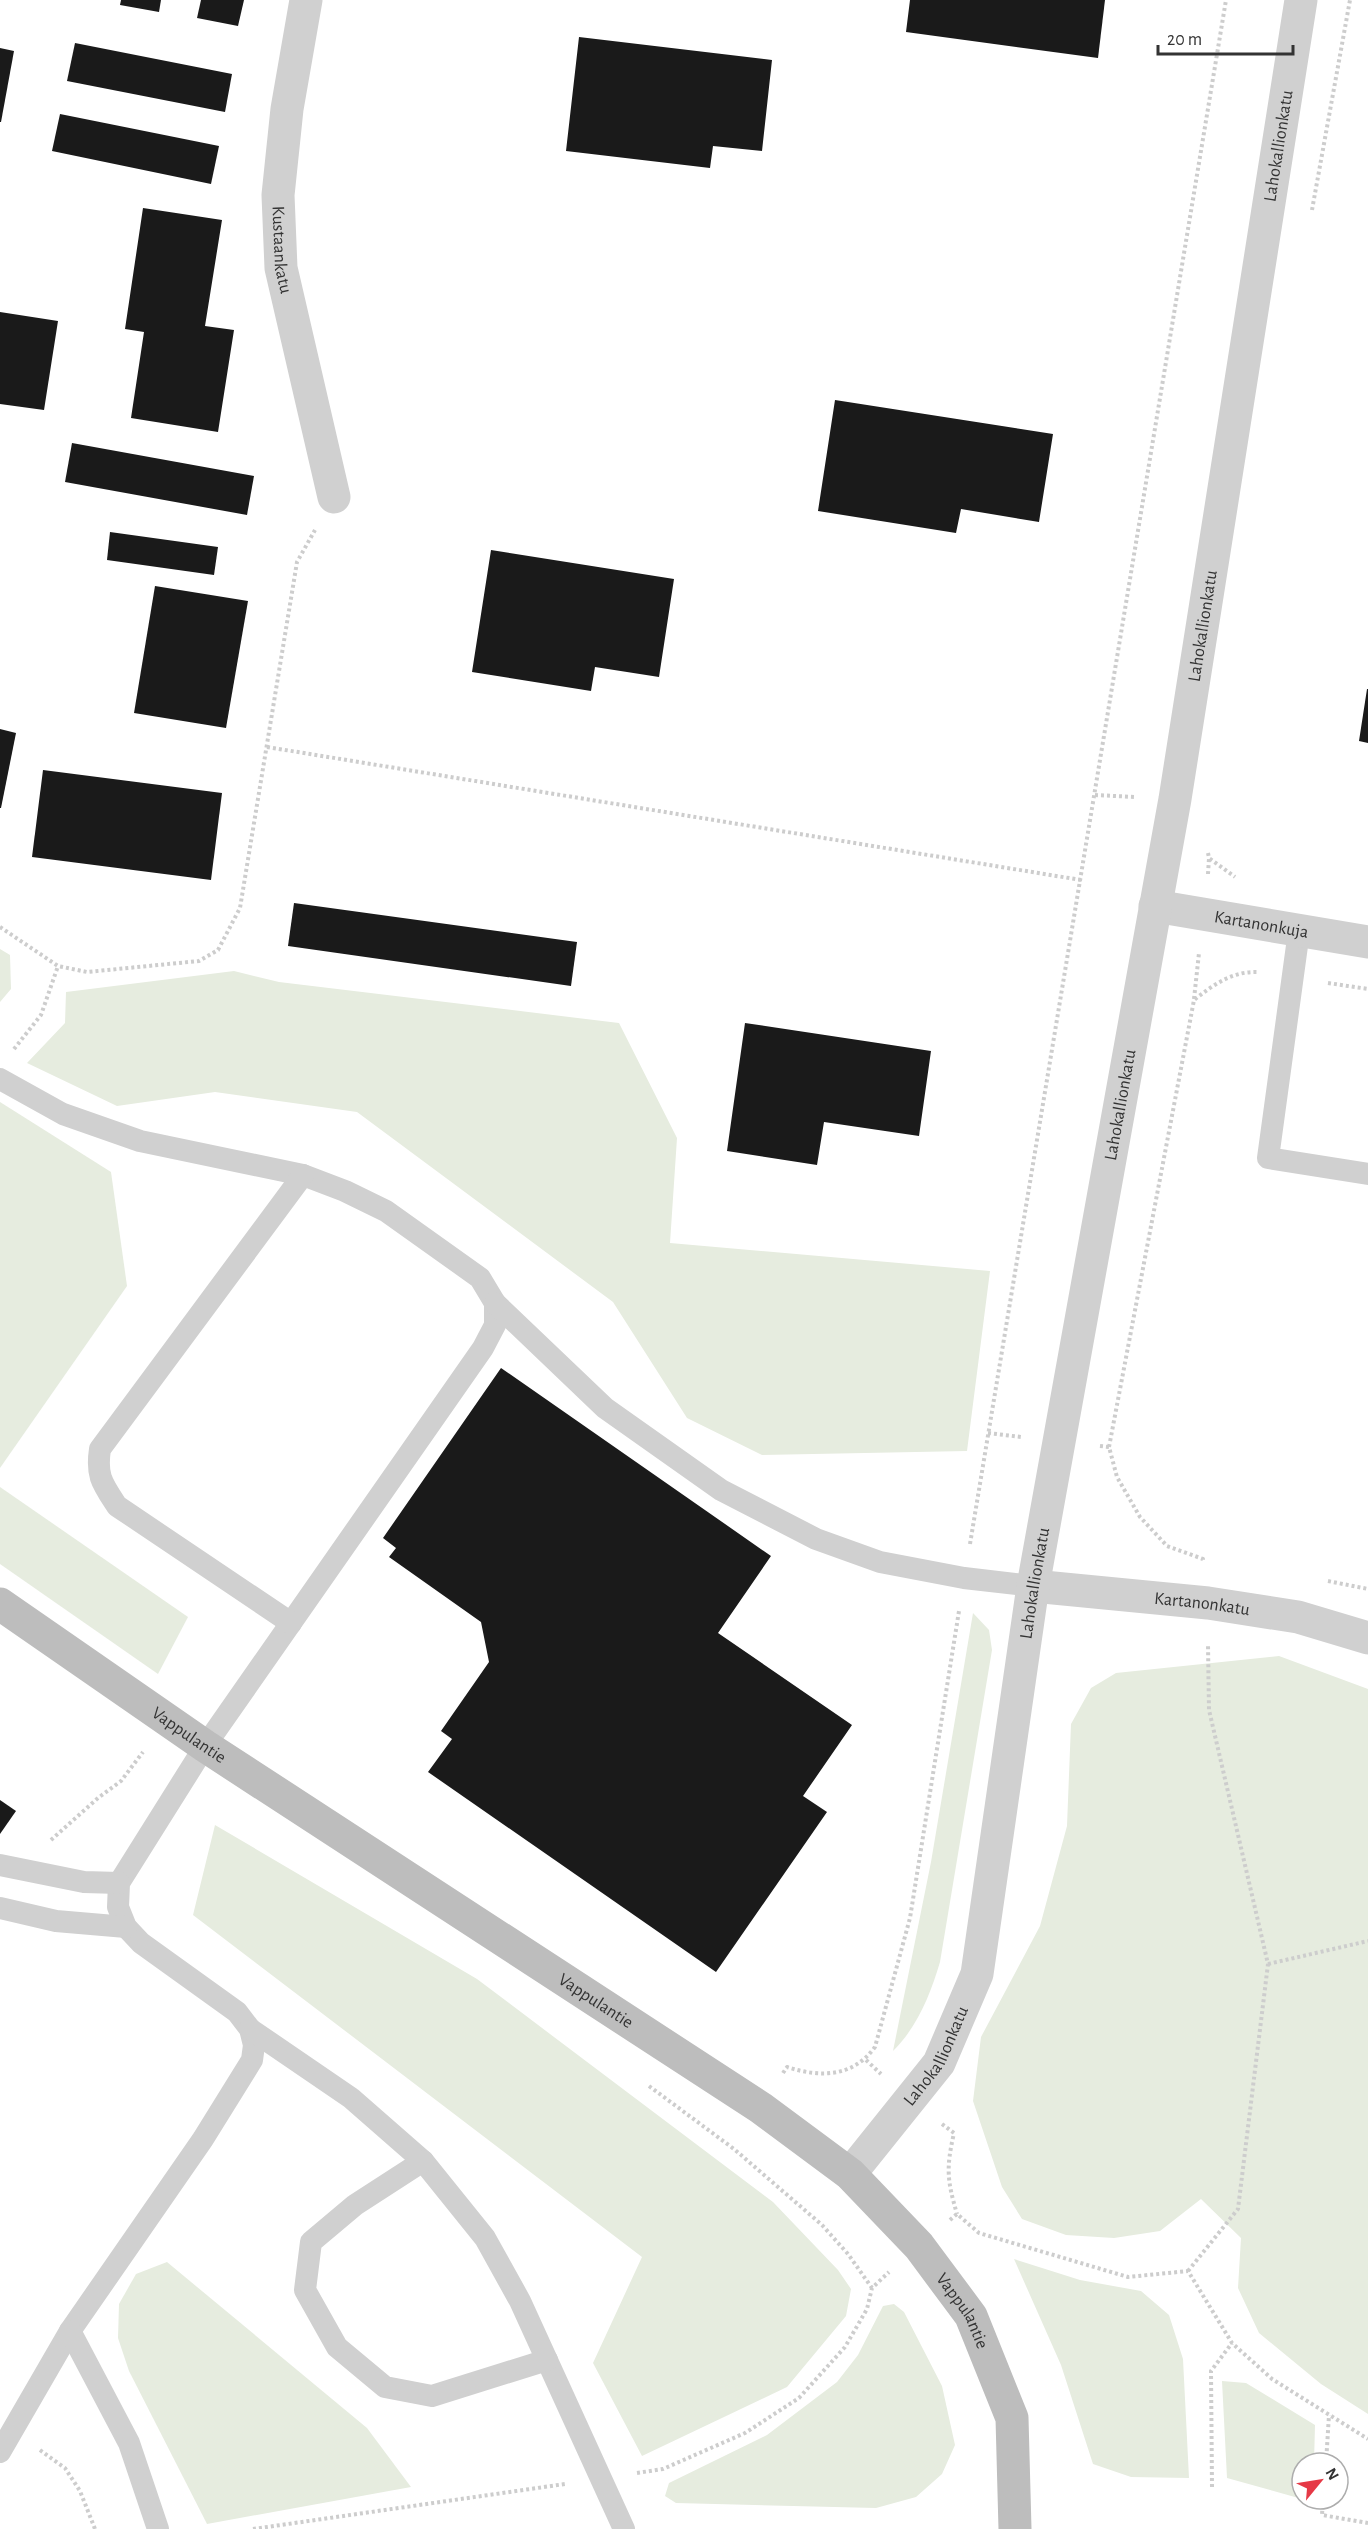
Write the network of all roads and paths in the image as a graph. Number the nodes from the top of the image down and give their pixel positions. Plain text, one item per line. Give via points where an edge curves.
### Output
1 (306, 0) edge
2 (1226, 0) edge
3 (1301, 0) edge
4 (334, 497) joint
5 (267, 747) junction
6 (1208, 848) dead end
7 (1081, 880) junction
8 (1245, 880) dead end
9 (1155, 906) junction
10 (0, 927) edge
11 (1299, 931) junction
12 (1368, 942) edge
13 (58, 966) junction
14 (1292, 977) junction
15 (1368, 989) edge
16 (3, 1068) edge
17 (1368, 1174) edge
18 (303, 1175) junction
19 (495, 1303) junction
20 (988, 1433) junction
21 (1059, 1441) junction
22 (1109, 1447) junction
23 (964, 1578) junction
24 (1033, 1586) junction
25 (1208, 1603) junction
26 (0, 1604) edge
27 (291, 1623) junction
28 (1368, 1638) edge
29 (205, 1746) junction
30 (143, 1752) dead end
31 (9, 1867) edge
32 (119, 1883) junction
33 (0, 1908) edge
34 (126, 1927) junction
35 (1368, 1941) edge
36 (1268, 1964) junction
37 (250, 2029) junction
38 (761, 2108) junction
39 (734, 2149) dead end
40 (423, 2161) junction
41 (850, 2174) junction
42 (919, 2246) junction
43 (1188, 2271) junction
44 (70, 2331) junction
45 (1232, 2343) junction
46 (547, 2360) junction
47 (1329, 2415) junction
48 (13, 2431) junction
49 (1368, 2439) edge
50 (1327, 2451) edge
51 (0, 2452) edge
52 (602, 2478) junction
53 (1212, 2487) dead end
54 (1322, 2511) edge
55 (1368, 2523) edge
56 (95, 2529) edge
57 (158, 2529) edge
58 (253, 2529) edge
59 (624, 2529) edge
60 (1015, 2529) edge

1 - 4 street, Kustaankatu via 287,109 278,195 281,268
2 - 7 path
3 - 9 street, Lahokallionkatu
4 - 5 path via 297,562
5 - 7 path
5 - 13 path via 240,908 218,950 199,961 87,972
6 - 8 path via 1209,858
7 - 20 path
9 - 11 street, Kartanonkuja
9 - 21 street, Lahokallionkatu
10 - 13 path
11 - 12 street, Kartanonkuja
11 - 14 lane
13 - 16 path via 41,1015
14 - 15 path
14 - 17 lane via 1268,1158
14 - 22 path via 1255,971 1234,975 1216,982 1194,1000
16 - 18 lane via 63,1114 140,1141
18 - 19 lane via 386,1211 480,1278
18 - 27 lane via 100,1449 97,1468 117,1506
19 - 23 lane via 605,1408 721,1490 827,1543 880,1562
19 - 27 lane via 495,1325 483,1348
20 - 21 path
20 - 23 path
21 - 22 path
21 - 24 street, Lahokallionkatu
22 - 25 path via 1117,1477 1140,1517 1167,1546 1203,1559
23 - 24 lane
23 - 38 path via 910,1918 875,2047 866,2060 833,2073 810,2074 787,2067
24 - 25 street, Kartanonkatu
24 - 41 street, Lahokallionkatu via 977,1974 939,2063
25 - 28 street, Kartanonkatu via 1298,1617
25 - 36 path via 1209,1710
26 - 29 street, Vappulantie
27 - 29 lane
29 - 32 lane
29 - 38 street, Vappulantie
30 - 31 path via 121,1781
31 - 32 lane via 84,1882
32 - 34 lane via 118,1907
33 - 34 lane via 56,1921
34 - 37 lane via 141,1943 237,2012
35 - 36 path
36 - 43 path via 1238,2209
37 - 40 lane via 351,2097
37 - 44 lane via 252,2060 203,2139
38 - 39 path
38 - 41 street, Vappulantie
40 - 46 lane via 485,2238
40 - 46 lane via 355,2205 311,2242 305,2289 337,2347 385,2387 432,2396
41 - 42 street, Vappulantie
42 - 43 path via 957,2214 979,2233 1128,2277
42 - 52 path via 872,2288 867,2309 845,2347 799,2398 745,2433 663,2469
42 - 60 street, Vappulantie via 971,2316 1012,2418
43 - 45 path
44 - 48 lane
44 - 57 lane via 129,2443
45 - 47 path via 1272,2379
45 - 53 path via 1212,2371
46 - 52 lane
47 - 49 path
47 - 50 path
48 - 51 lane
48 - 56 path via 65,2468 80,2491
52 - 58 path
52 - 59 lane
54 - 55 path via 1322,2515

